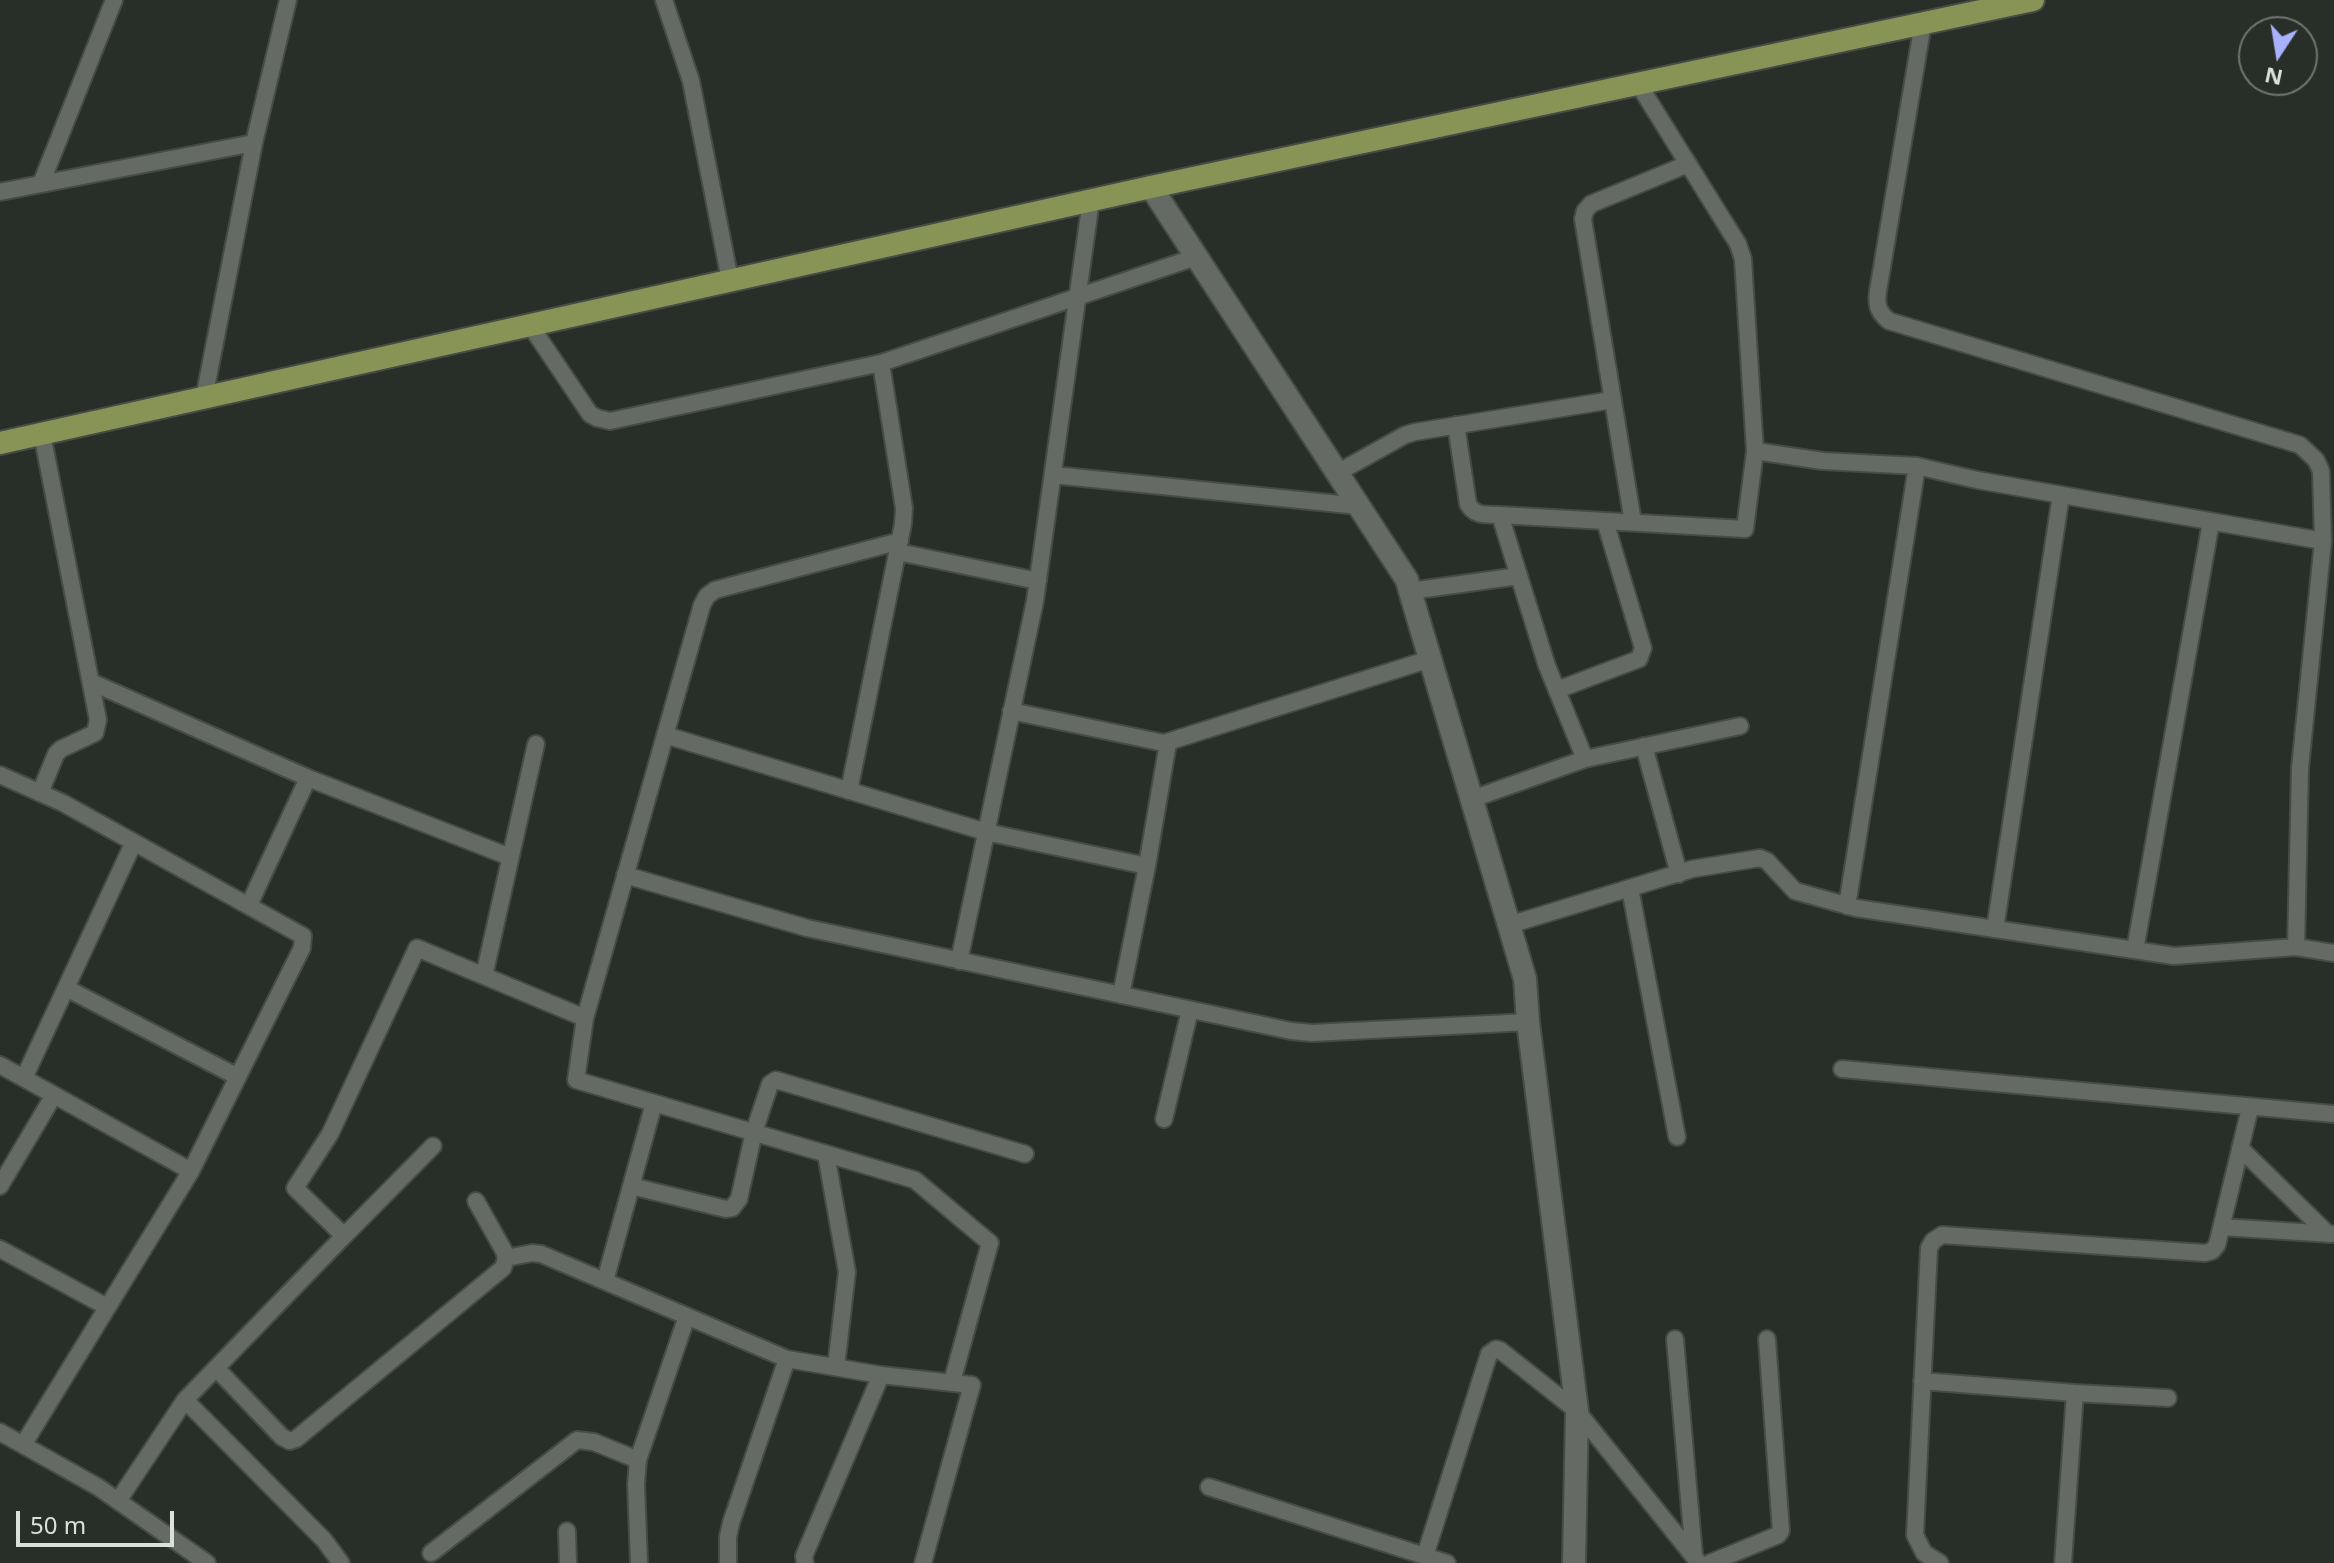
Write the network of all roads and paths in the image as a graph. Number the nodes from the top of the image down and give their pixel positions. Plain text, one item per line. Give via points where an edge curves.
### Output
1 (114, 0) edge
2 (288, 0) edge
3 (664, 0) edge
4 (2033, 0) edge
5 (1923, 23) junction
6 (1639, 85) junction
7 (254, 143) junction
8 (1688, 164) junction
9 (41, 184) junction
10 (1151, 187) junction
11 (0, 192) edge
12 (1091, 200) junction
13 (1196, 257) junction
14 (730, 280) junction
15 (1078, 295) junction
16 (530, 325) junction
17 (881, 363) junction
18 (204, 398) junction
19 (1612, 400) junction
20 (1456, 425) junction
21 (42, 434) junction
22 (0, 443) edge
23 (1755, 451) junction
24 (1917, 466) junction
25 (1337, 473) junction
26 (1053, 475) junction
27 (2061, 495) junction
28 (1359, 506) junction
29 (1500, 515) junction
30 (1605, 521) junction
31 (1633, 522) junction
32 (2211, 522) junction
33 (899, 547) junction
34 (2326, 549) edge
35 (1519, 576) junction
36 (1038, 581) junction
37 (1410, 591) junction
38 (1430, 659) junction
39 (91, 682) junction
40 (1557, 690) junction
41 (1011, 711) junction
42 (1740, 726) dead end
43 (665, 735) junction
44 (1168, 743) junction
45 (536, 744) dead end
46 (1644, 746) junction
47 (1585, 759) junction
48 (0, 775) edge
49 (308, 778) junction
50 (849, 791) junction
51 (40, 793) junction
52 (1472, 799) junction
53 (986, 832) junction
54 (134, 842) junction
55 (510, 857) junction
56 (1147, 866) junction
57 (1679, 874) junction
58 (625, 875) junction
59 (1630, 888) junction
60 (249, 905) junction
61 (1847, 906) junction
62 (1509, 925) junction
63 (1995, 929) junction
64 (2296, 947) junction
65 (2135, 950) junction
66 (2334, 953) edge
67 (959, 961) junction
68 (484, 976) junction
69 (66, 988) junction
70 (1121, 995) junction
71 (1190, 1010) junction
72 (585, 1018) junction
73 (1528, 1022) junction
74 (0, 1065) edge
75 (1842, 1069) dead end
76 (238, 1077) junction
77 (24, 1078) junction
78 (54, 1095) junction
79 (654, 1103) junction
80 (2250, 1108) junction
81 (2334, 1114) edge
82 (1164, 1119) dead end
83 (754, 1132) junction
84 (1677, 1137) dead end
85 (433, 1146) dead end
86 (2240, 1148) junction
87 (826, 1154) junction
88 (1025, 1154) dead end
89 (191, 1171) junction
90 (0, 1186) edge
91 (631, 1186) junction
92 (476, 1201) dead end
93 (2222, 1227) junction
94 (2331, 1234) edge
95 (344, 1236) junction
96 (0, 1249) edge
97 (506, 1258) junction
98 (605, 1281) junction
99 (107, 1307) junction
100 (687, 1316) junction
101 (1675, 1339) dead end
102 (1767, 1339) dead end
103 (787, 1359) junction
104 (836, 1367) junction
105 (216, 1368) junction
106 (881, 1375) junction
107 (1922, 1381) junction
108 (952, 1382) junction
109 (2075, 1393) junction
110 (2168, 1398) dead end
111 (185, 1400) junction
112 (1577, 1411) junction
113 (0, 1432) edge
114 (23, 1445) junction
115 (638, 1460) junction
116 (1209, 1487) dead end
117 (118, 1501) junction
118 (567, 1531) dead end
119 (431, 1553) dead end
120 (1425, 1556) junction
121 (1697, 1559) edge
122 (207, 1563) edge
123 (341, 1563) edge
124 (568, 1563) edge
125 (639, 1563) edge
126 (728, 1563) edge
127 (805, 1563) edge
128 (923, 1563) edge
129 (1447, 1563) edge
130 (1574, 1563) edge
131 (1710, 1563) edge
132 (1940, 1563) edge
133 (2063, 1563) edge

1 - 9 street
2 - 7 street
3 - 14 street via 691,81
4 - 5 highway
5 - 6 highway
5 - 34 street via 1878,291 1880,314 1889,321 2300,445 2321,471
6 - 8 street
6 - 10 highway
7 - 9 street
7 - 18 street
8 - 19 street via 1585,211
8 - 23 street via 1743,259
9 - 11 street
10 - 12 highway
10 - 13 street
12 - 14 highway
12 - 15 street
13 - 15 street
13 - 25 street
14 - 16 highway
15 - 17 street
15 - 26 street
16 - 17 street via 590,414 610,421
16 - 18 highway
17 - 33 street via 904,508
18 - 21 highway
19 - 20 street
19 - 31 street
20 - 25 street via 1405,435
20 - 29 street via 1468,504 1478,514
21 - 22 highway
21 - 39 street
23 - 24 street
23 - 31 street via 1745,529
24 - 27 street
24 - 61 street
25 - 28 street
26 - 28 street
26 - 36 street
27 - 32 street
27 - 63 street
28 - 37 street
29 - 30 street
29 - 35 street
30 - 31 street
30 - 40 street via 1642,654
32 - 34 street
32 - 65 street
33 - 36 street
33 - 43 street via 707,596
33 - 50 street
34 - 64 street via 2300,768
35 - 37 street
35 - 40 street
36 - 41 street
37 - 38 street
38 - 44 street
38 - 52 street
39 - 49 street
39 - 51 street via 98,727 56,754
40 - 47 street
41 - 44 street
41 - 53 street
42 - 46 street
43 - 50 street
43 - 58 street
44 - 56 street
45 - 55 street
46 - 47 street
46 - 57 street
47 - 52 street
48 - 51 street
49 - 55 street
49 - 60 street
50 - 53 street
51 - 54 street
52 - 62 street
53 - 56 street
53 - 67 street
54 - 60 street
54 - 69 street
55 - 68 street
56 - 70 street
57 - 59 street
57 - 61 street via 1760,858 1800,893
58 - 67 street via 794,925
58 - 72 street
59 - 62 street
59 - 84 street
60 - 76 street via 300,932 304,942
61 - 63 street
62 - 73 street via 1525,979
63 - 65 street
64 - 65 street via 2184,956
64 - 66 street
67 - 70 street
68 - 72 street
68 - 95 street via 417,948 330,1134 295,1188
69 - 76 street
69 - 77 street
70 - 71 street
71 - 73 street via 1301,1032
71 - 82 street
72 - 79 street via 576,1080
73 - 112 street
74 - 77 street
75 - 80 street
76 - 89 street
77 - 78 street
78 - 89 street
78 - 90 street
79 - 83 street
79 - 91 street
80 - 81 street
80 - 86 street
83 - 87 street
83 - 88 street via 776,1080
83 - 91 street via 739,1199 732,1208
85 - 95 street
86 - 93 street
86 - 94 street
87 - 104 street via 847,1272
87 - 108 street via 915,1180 990,1243
89 - 99 street
91 - 98 street
92 - 97 street
93 - 94 street
93 - 107 street via 2217,1245 2205,1253 1942,1235 1929,1248
95 - 105 street
96 - 99 street
97 - 98 street via 541,1254
97 - 105 street via 503,1268 296,1439 282,1437
98 - 100 street
99 - 114 street
100 - 103 street
100 - 115 street
101 - 121 street
102 - 131 street via 1781,1531
103 - 104 street
103 - 126 street via 731,1523
104 - 106 street
105 - 111 street
106 - 108 street
106 - 127 street
107 - 109 street
107 - 132 street via 1915,1535 1924,1553
108 - 128 street via 972,1385
109 - 110 street
109 - 133 street
111 - 117 street
111 - 123 street
112 - 120 street via 1500,1350 1492,1350
112 - 121 street
112 - 130 street
113 - 114 street
114 - 117 street
115 - 119 street via 577,1440
115 - 125 street
116 - 120 street
117 - 122 street
118 - 124 street
120 - 129 street

